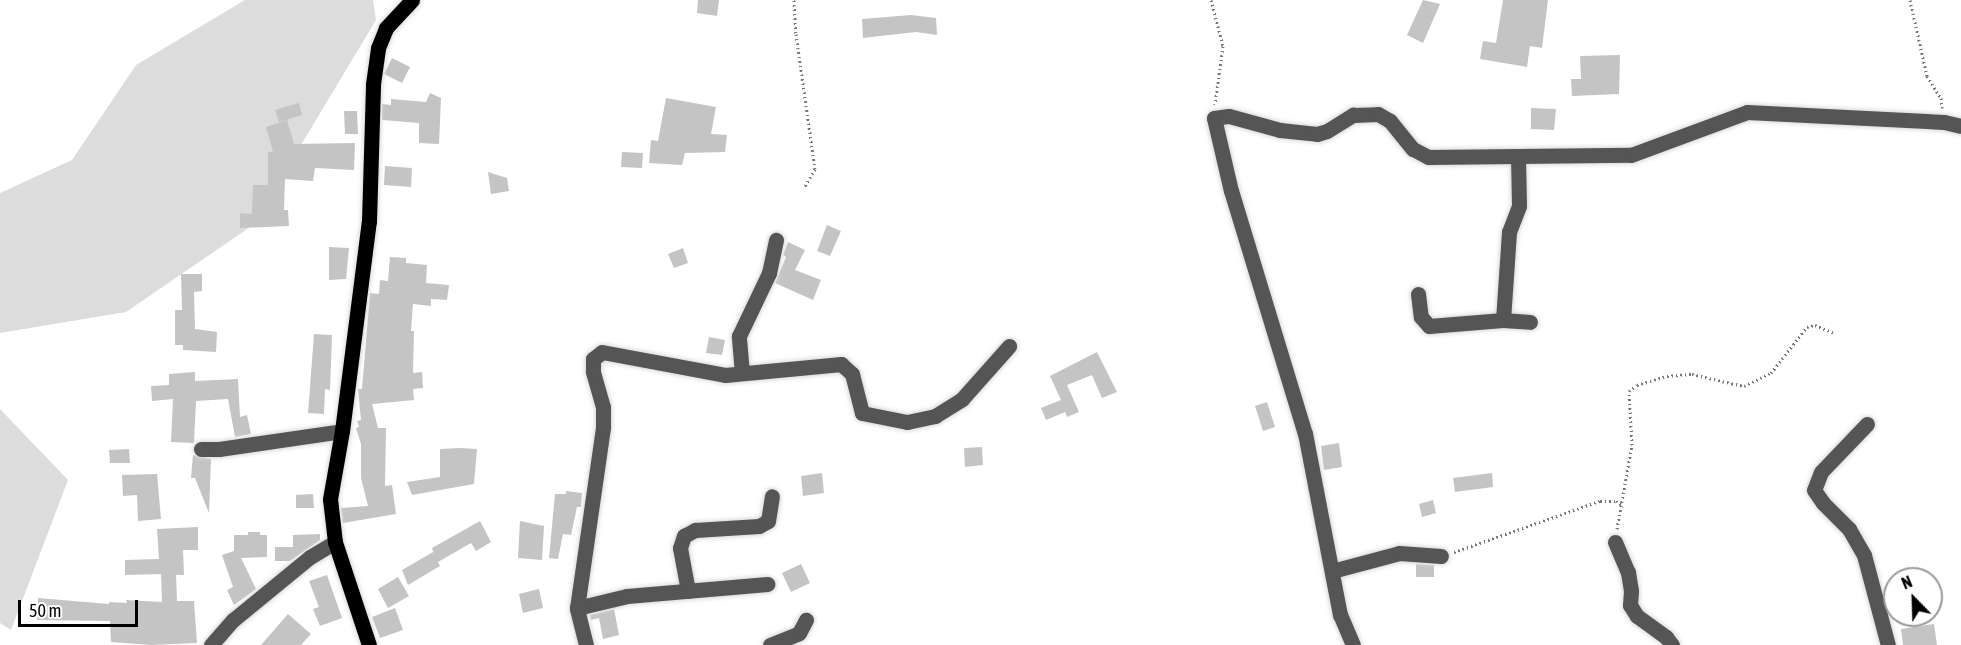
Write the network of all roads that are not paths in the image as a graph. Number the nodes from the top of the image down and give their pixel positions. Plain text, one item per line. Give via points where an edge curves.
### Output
1 (412, 0) edge
2 (1961, 126) edge
3 (1518, 157) junction
4 (776, 240) dead end
5 (1418, 294) dead end
6 (1503, 320) junction
7 (1530, 322) dead end
8 (1009, 346) dead end
9 (742, 373) junction
10 (1867, 424) dead end
11 (342, 431) junction
12 (201, 449) dead end
13 (772, 496) dead end
14 (335, 542) junction
15 (1615, 542) road end
16 (1441, 556) road end
17 (1332, 571) junction
18 (767, 584) dead end
19 (688, 591) junction
20 (577, 608) junction
21 (806, 620) dead end
22 (211, 645) edge
23 (369, 645) edge
24 (586, 645) edge
25 (770, 645) edge
26 (1353, 645) edge
27 (1672, 645) edge
28 (1888, 645) edge

1 - 11 main road via 386,28 378,48 373,84 369,220
2 - 3 street via 1748,112 1631,155
3 - 6 street via 1519,206 1509,232
3 - 17 street via 1428,157 1408,144 1390,121 1367,112 1317,134 1280,130 1229,116 1214,118 1231,191 1305,434
4 - 9 street via 769,273 739,336
5 - 6 street via 1421,317 1428,326
6 - 7 street
8 - 9 street via 962,399 935,416 907,422 862,413 852,374 841,364
9 - 20 street via 725,375 602,352 593,359 603,427
10 - 28 street via 1821,472 1814,490 1850,529 1864,555
11 - 12 street
11 - 14 main road via 330,499
13 - 19 street via 768,521 759,526 695,530 684,536 680,548
14 - 22 street via 310,557 233,620
14 - 23 main road
15 - 27 street via 1628,572 1630,605 1637,616
16 - 17 street via 1399,553
17 - 26 street via 1340,615
18 - 19 street
19 - 20 street via 627,596
20 - 24 street
21 - 25 street via 799,633

